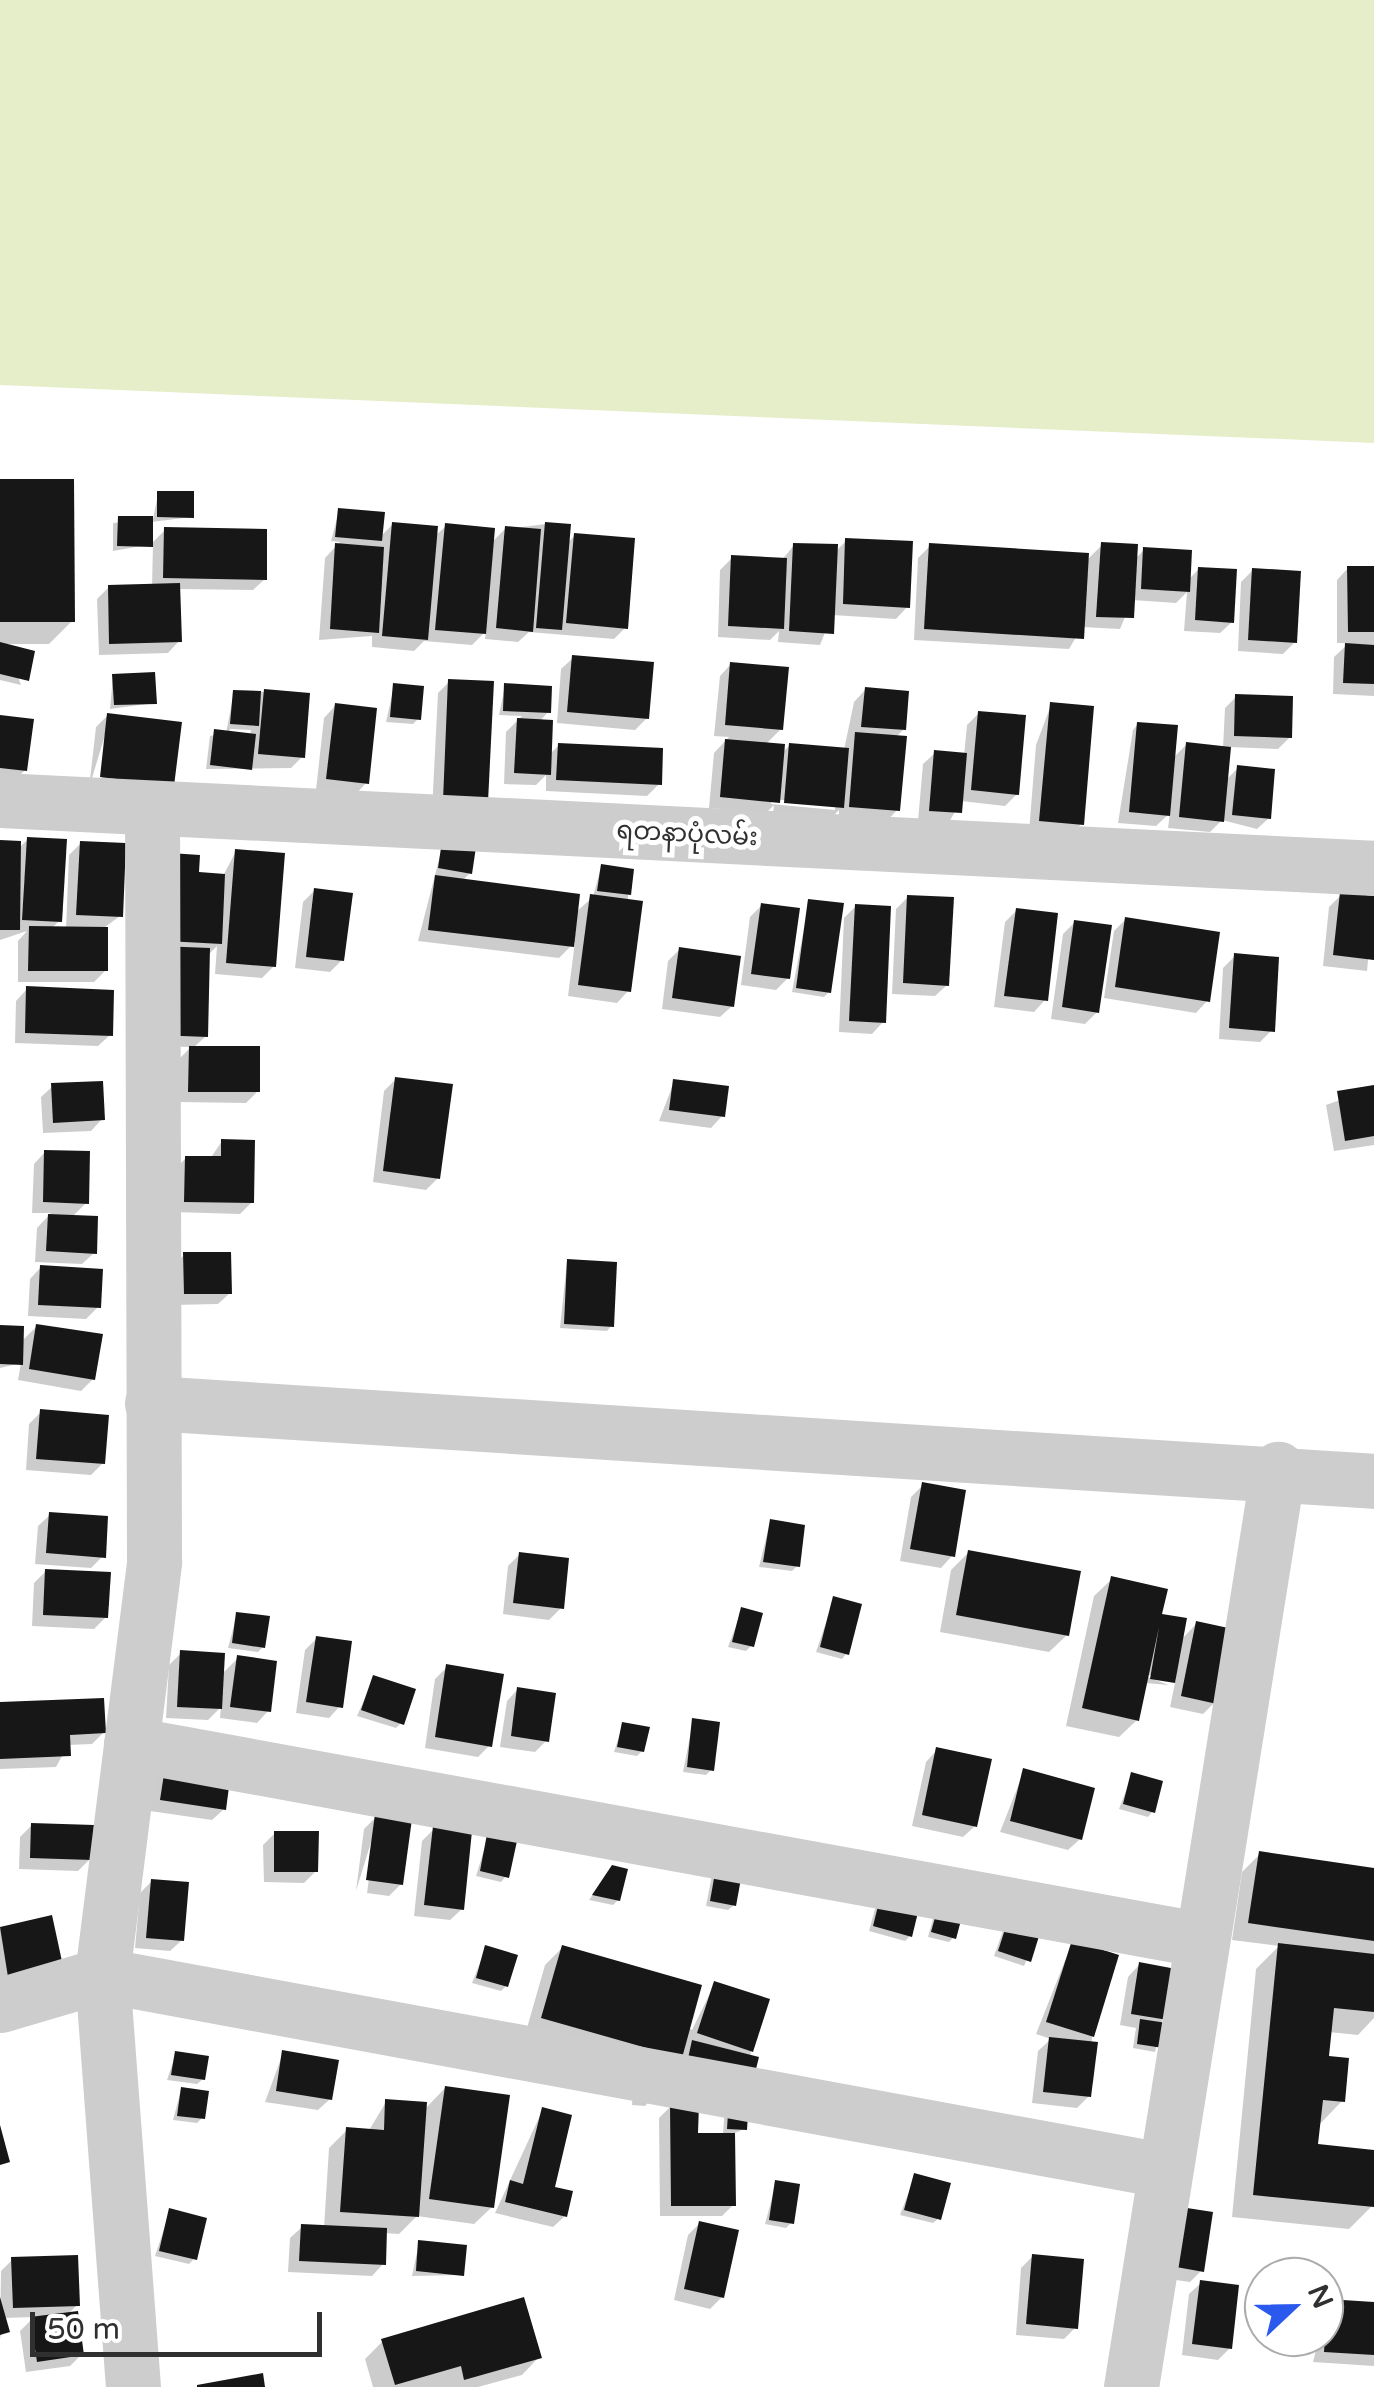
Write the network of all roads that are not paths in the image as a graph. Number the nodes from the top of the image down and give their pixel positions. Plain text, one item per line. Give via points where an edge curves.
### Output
1 (0, 800) edge
2 (152, 808) junction
3 (1374, 868) edge
4 (152, 1403) junction
5 (1278, 1469) junction
6 (1374, 1481) edge
7 (131, 1744) junction
8 (1198, 1939) junction
9 (102, 1976) junction
10 (0, 2005) edge
11 (1162, 2170) junction
12 (133, 2387) edge
13 (1131, 2387) edge

1 - 2 street, ရတနာပုံလမ်း
2 - 3 street, ရတနာပုံလမ်း
2 - 4 street
4 - 5 street
4 - 7 street via 154,1561
5 - 6 street
5 - 8 street
7 - 8 street
7 - 9 street
8 - 11 street
9 - 10 street
9 - 11 street
9 - 12 street
11 - 13 street

